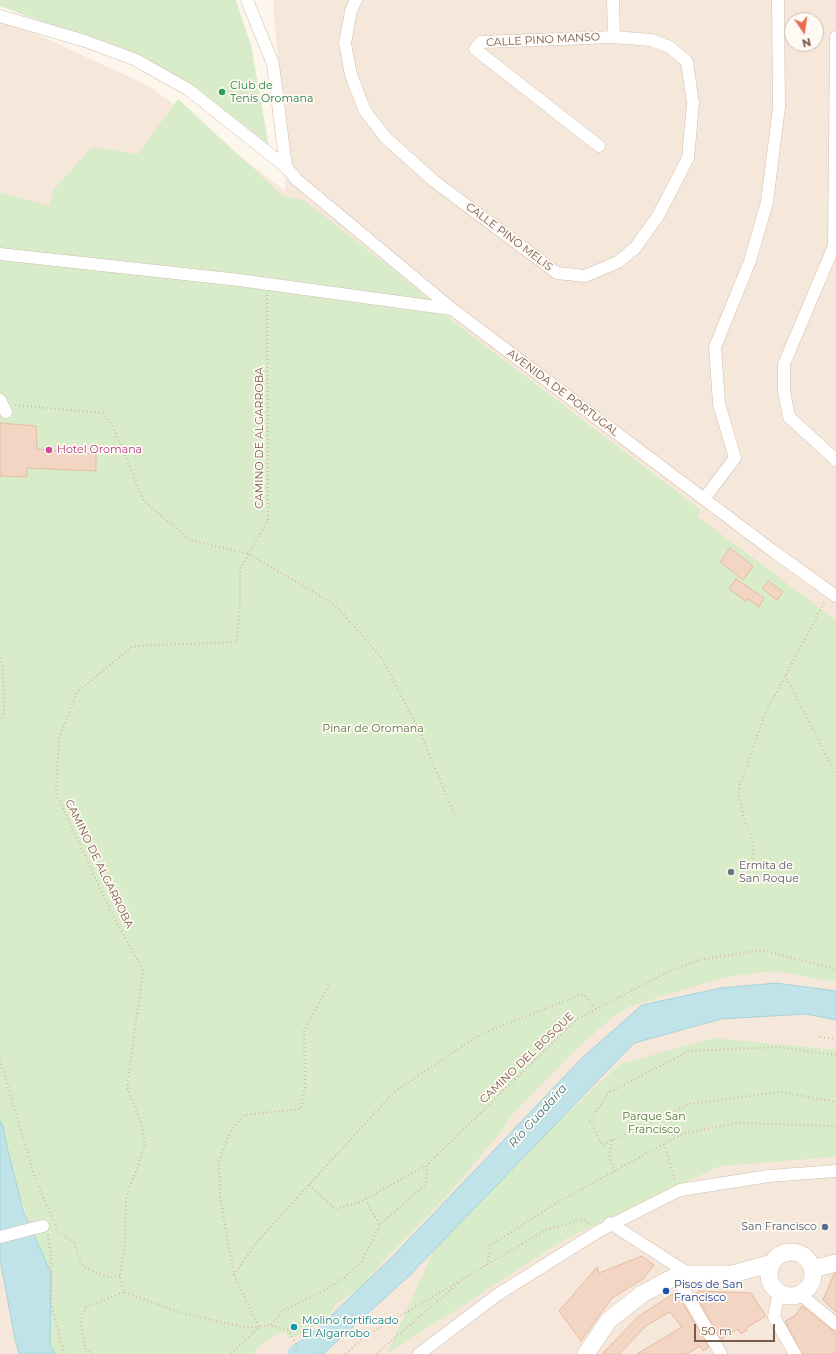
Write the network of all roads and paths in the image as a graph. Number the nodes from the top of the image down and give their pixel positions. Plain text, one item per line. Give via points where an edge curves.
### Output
1 (247, 0) edge
2 (356, 0) edge
3 (613, 0) edge
4 (778, 0) edge
5 (0, 16) edge
6 (614, 37) junction
7 (836, 37) edge
8 (599, 146) dead end
9 (286, 167) junction
10 (0, 254) edge
11 (832, 261) edge
12 (267, 284) junction
13 (452, 309) junction
14 (3, 405) edge
15 (836, 460) edge
16 (704, 499) junction
17 (249, 554) junction
18 (833, 594) edge
19 (0, 658) edge
20 (785, 675) junction
21 (0, 721) edge
22 (836, 775) edge
23 (455, 816) dead end
24 (751, 862) dead end
25 (836, 969) edge
26 (330, 982) dead end
27 (596, 1009) junction
28 (820, 1038) dead end
29 (836, 1039) edge
30 (836, 1055) edge
31 (0, 1060) edge
32 (836, 1102) edge
33 (836, 1126) edge
34 (612, 1140) junction
35 (664, 1144) junction
36 (427, 1165) junction
37 (614, 1172) junction
38 (836, 1172) edge
39 (674, 1178) dead end
40 (309, 1185) junction
41 (365, 1199) junction
42 (610, 1223) junction
43 (380, 1225) junction
44 (46, 1229) joint
45 (599, 1231) junction
46 (0, 1237) edge
47 (772, 1263) junction
48 (836, 1263) edge
49 (487, 1265) junction
50 (812, 1269) junction
51 (733, 1274) junction
52 (234, 1275) junction
53 (682, 1275) junction
54 (120, 1276) junction
55 (464, 1279) junction
56 (775, 1288) junction
57 (124, 1292) junction
58 (800, 1294) junction
59 (836, 1324) edge
60 (271, 1325) junction
61 (259, 1327) junction
62 (85, 1348) junction
63 (64, 1354) edge
64 (88, 1354) edge
65 (93, 1354) edge
66 (230, 1354) edge
67 (296, 1354) edge
68 (346, 1354) edge
69 (376, 1354) edge
70 (419, 1354) edge
71 (586, 1354) edge
72 (721, 1354) edge
73 (795, 1354) edge

1 - 9 street via 273,64
2 - 6 street, CALLE PINO MELIS via 351,11 346,43 351,75 365,111 386,138 434,181 557,273 585,276 618,262 635,248 658,216 688,158 693,103 687,62 670,47 657,42
3 - 6 street, CALLE PINO MANSO
4 - 16 street via 779,107 768,202 750,261 714,347 719,404 736,458
5 - 9 street, AVENIDA DE PORTUGAL via 85,40 136,60 189,90
6 - 8 street, CALLE PINO MANSO via 481,42 475,49
7 - 11 street
9 - 13 street, AVENIDA DE PORTUGAL via 297,180
10 - 12 street
11 - 15 street via 784,364 784,391 789,417
12 - 13 street
12 - 17 path, CAMINO DE ALGARROBA via 268,520
13 - 16 street, AVENIDA DE PORTUGAL
14 - 17 path via 103,412 113,427 144,501 190,540
16 - 18 street, AVENIDA DE PORTUGAL
17 - 23 path via 335,605 382,658 420,732
17 - 54 path, CAMINO DE ALGARROBA via 240,569 237,642 133,646 77,692 59,739 56,793 111,912 143,970 127,1087 142,1126 145,1145 126,1198 125,1242
18 - 20 path
19 - 21 path via 4,670 4,714
20 - 22 path
20 - 24 path via 765,714 738,791 752,840 754,851
25 - 27 path, CAMINO DEL BOSQUE via 761,950 699,960 668,972
26 - 52 path via 304,1032 305,1086 301,1109 244,1115 231,1131 219,1160 220,1196
27 - 36 path, CAMINO DEL BOSQUE via 577,1019
27 - 40 path via 583,994 481,1034 394,1092
28 - 29 path
30 - 34 path via 778,1047 689,1051 608,1093 590,1121 602,1145
31 - 54 path via 35,1178 58,1232 73,1241 83,1267 108,1277
32 - 34 path via 781,1092 689,1104
33 - 35 path via 736,1123 682,1134
34 - 37 path via 609,1155
35 - 37 path
35 - 39 path
36 - 41 path, CAMINO DEL BOSQUE
36 - 43 path via 426,1184
37 - 49 path via 558,1202 490,1244
38 - 42 street via 769,1176 680,1190
40 - 41 path, CAMINO DEL BOSQUE via 335,1209
40 - 52 path via 255,1244
41 - 43 path
42 - 45 street
42 - 53 street
43 - 60 path via 362,1261 344,1278 323,1292 282,1311
44 - 46 street
44 - 63 path via 51,1255 50,1303
45 - 49 path via 583,1219 546,1230
45 - 70 street via 497,1295
47 - 50 main road via 780,1255 796,1252 805,1257
47 - 51 main road
47 - 56 main road via 769,1269
48 - 50 main road
49 - 55 path
50 - 58 main road via 811,1284
51 - 53 main road
51 - 56 main road
52 - 61 path
53 - 71 main road via 642,1294 609,1320
53 - 72 street
54 - 57 path, CAMINO DE ALGARROBA
55 - 68 path via 364,1337
55 - 69 path
56 - 58 main road via 786,1296
56 - 73 street via 774,1317
57 - 61 path via 182,1313 243,1327
57 - 62 path via 86,1307 80,1319
58 - 59 street
60 - 61 path
60 - 67 path via 288,1330 297,1345
61 - 66 path
62 - 64 path
62 - 65 path

